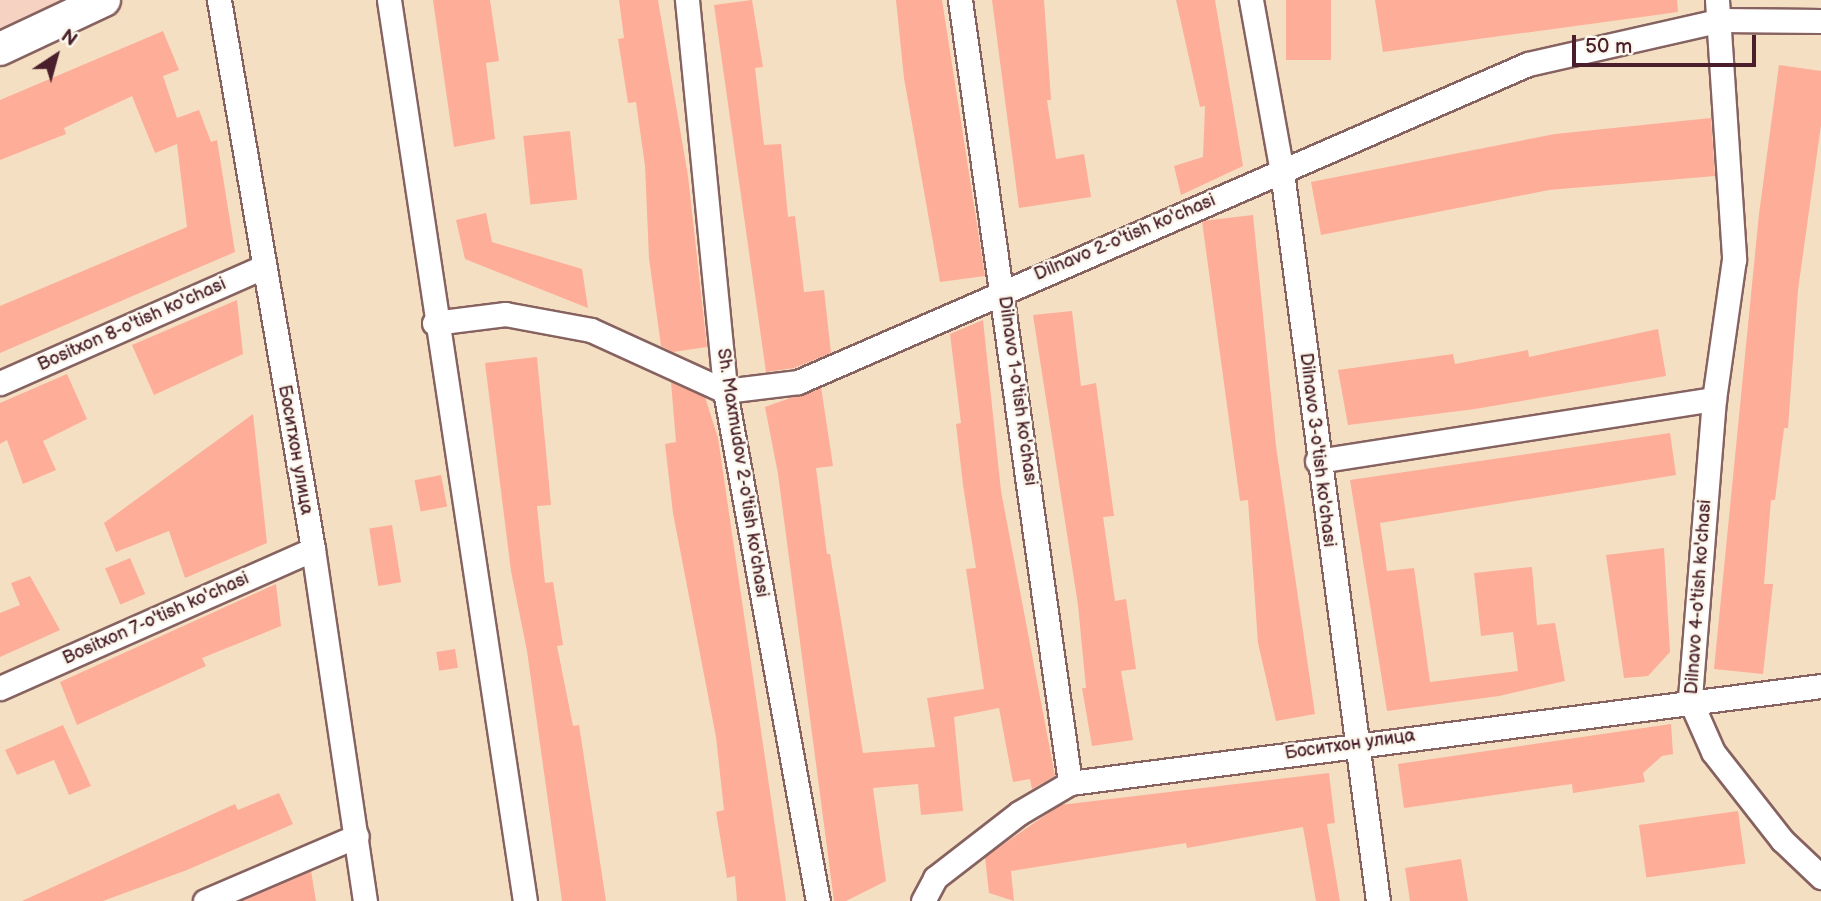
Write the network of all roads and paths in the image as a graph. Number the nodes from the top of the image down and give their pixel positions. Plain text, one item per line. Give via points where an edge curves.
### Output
1 (104, 0) edge
2 (219, 0) edge
3 (389, 0) edge
4 (687, 0) edge
5 (960, 0) edge
6 (1251, 0) edge
7 (1719, 10) edge
8 (1821, 21) edge
9 (0, 49) edge
10 (1282, 172) junction
11 (263, 267) junction
12 (1003, 289) junction
13 (434, 323) junction
14 (0, 383) edge
15 (725, 391) junction
16 (1714, 399) junction
17 (1317, 461) junction
18 (313, 549) junction
19 (1821, 686) edge
20 (0, 688) edge
21 (1690, 700) junction
22 (1357, 743) junction
23 (1070, 783) junction
24 (357, 836) junction
25 (1821, 877) edge
26 (205, 901) edge
27 (365, 901) edge
28 (526, 901) edge
29 (818, 901) edge
30 (923, 901) edge
31 (1378, 901) edge

1 - 9 street
2 - 11 street, Боситхон улица
3 - 13 street
4 - 15 street, Sh. Maxmudov 2-o'tish ko'chasi
5 - 12 street, Dilnavo 1-o'tish ko'chasi
6 - 10 street, Dilnavo 3-o'tish ko'chasi
7 - 8 street, Dilnavo 2-o'tish ko'chasi
7 - 10 street, Dilnavo 2-o'tish ko'chasi via 1528,64
7 - 16 street, Dilnavo 4-o'tish ko'chasi via 1734,259
10 - 12 street, Dilnavo 2-o'tish ko'chasi
10 - 17 street, Dilnavo 3-o'tish ko'chasi
11 - 14 street, Bositxon 8-o'tish ko'chasi
11 - 18 street, Боситхон улица
12 - 15 street, Dilnavo 2-o'tish ko'chasi via 899,342 798,382
12 - 23 street, Dilnavo 1-o'tish ko'chasi
13 - 15 street via 505,314 591,330
13 - 28 street
15 - 29 street, Sh. Maxmudov 2-o'tish ko'chasi
16 - 17 street
16 - 21 street, Dilnavo 4-o'tish ko'chasi
17 - 22 street, Dilnavo 3-o'tish ko'chasi
18 - 20 street, Bositxon 7-o'tish ko'chasi
18 - 24 street, Боситхон улица
19 - 21 street, Боситхон улица
21 - 22 street, Боситхон улица
21 - 25 street, Dilnavo 4-o'tish ko'chasi via 1713,752 1782,840
22 - 23 street, Боситхон улица
22 - 31 street, Dilnavo 3-o'tish ko'chasi
23 - 30 street, Боситхон улица via 1019,813 935,878
24 - 26 street
24 - 27 street, Боситхон улица

